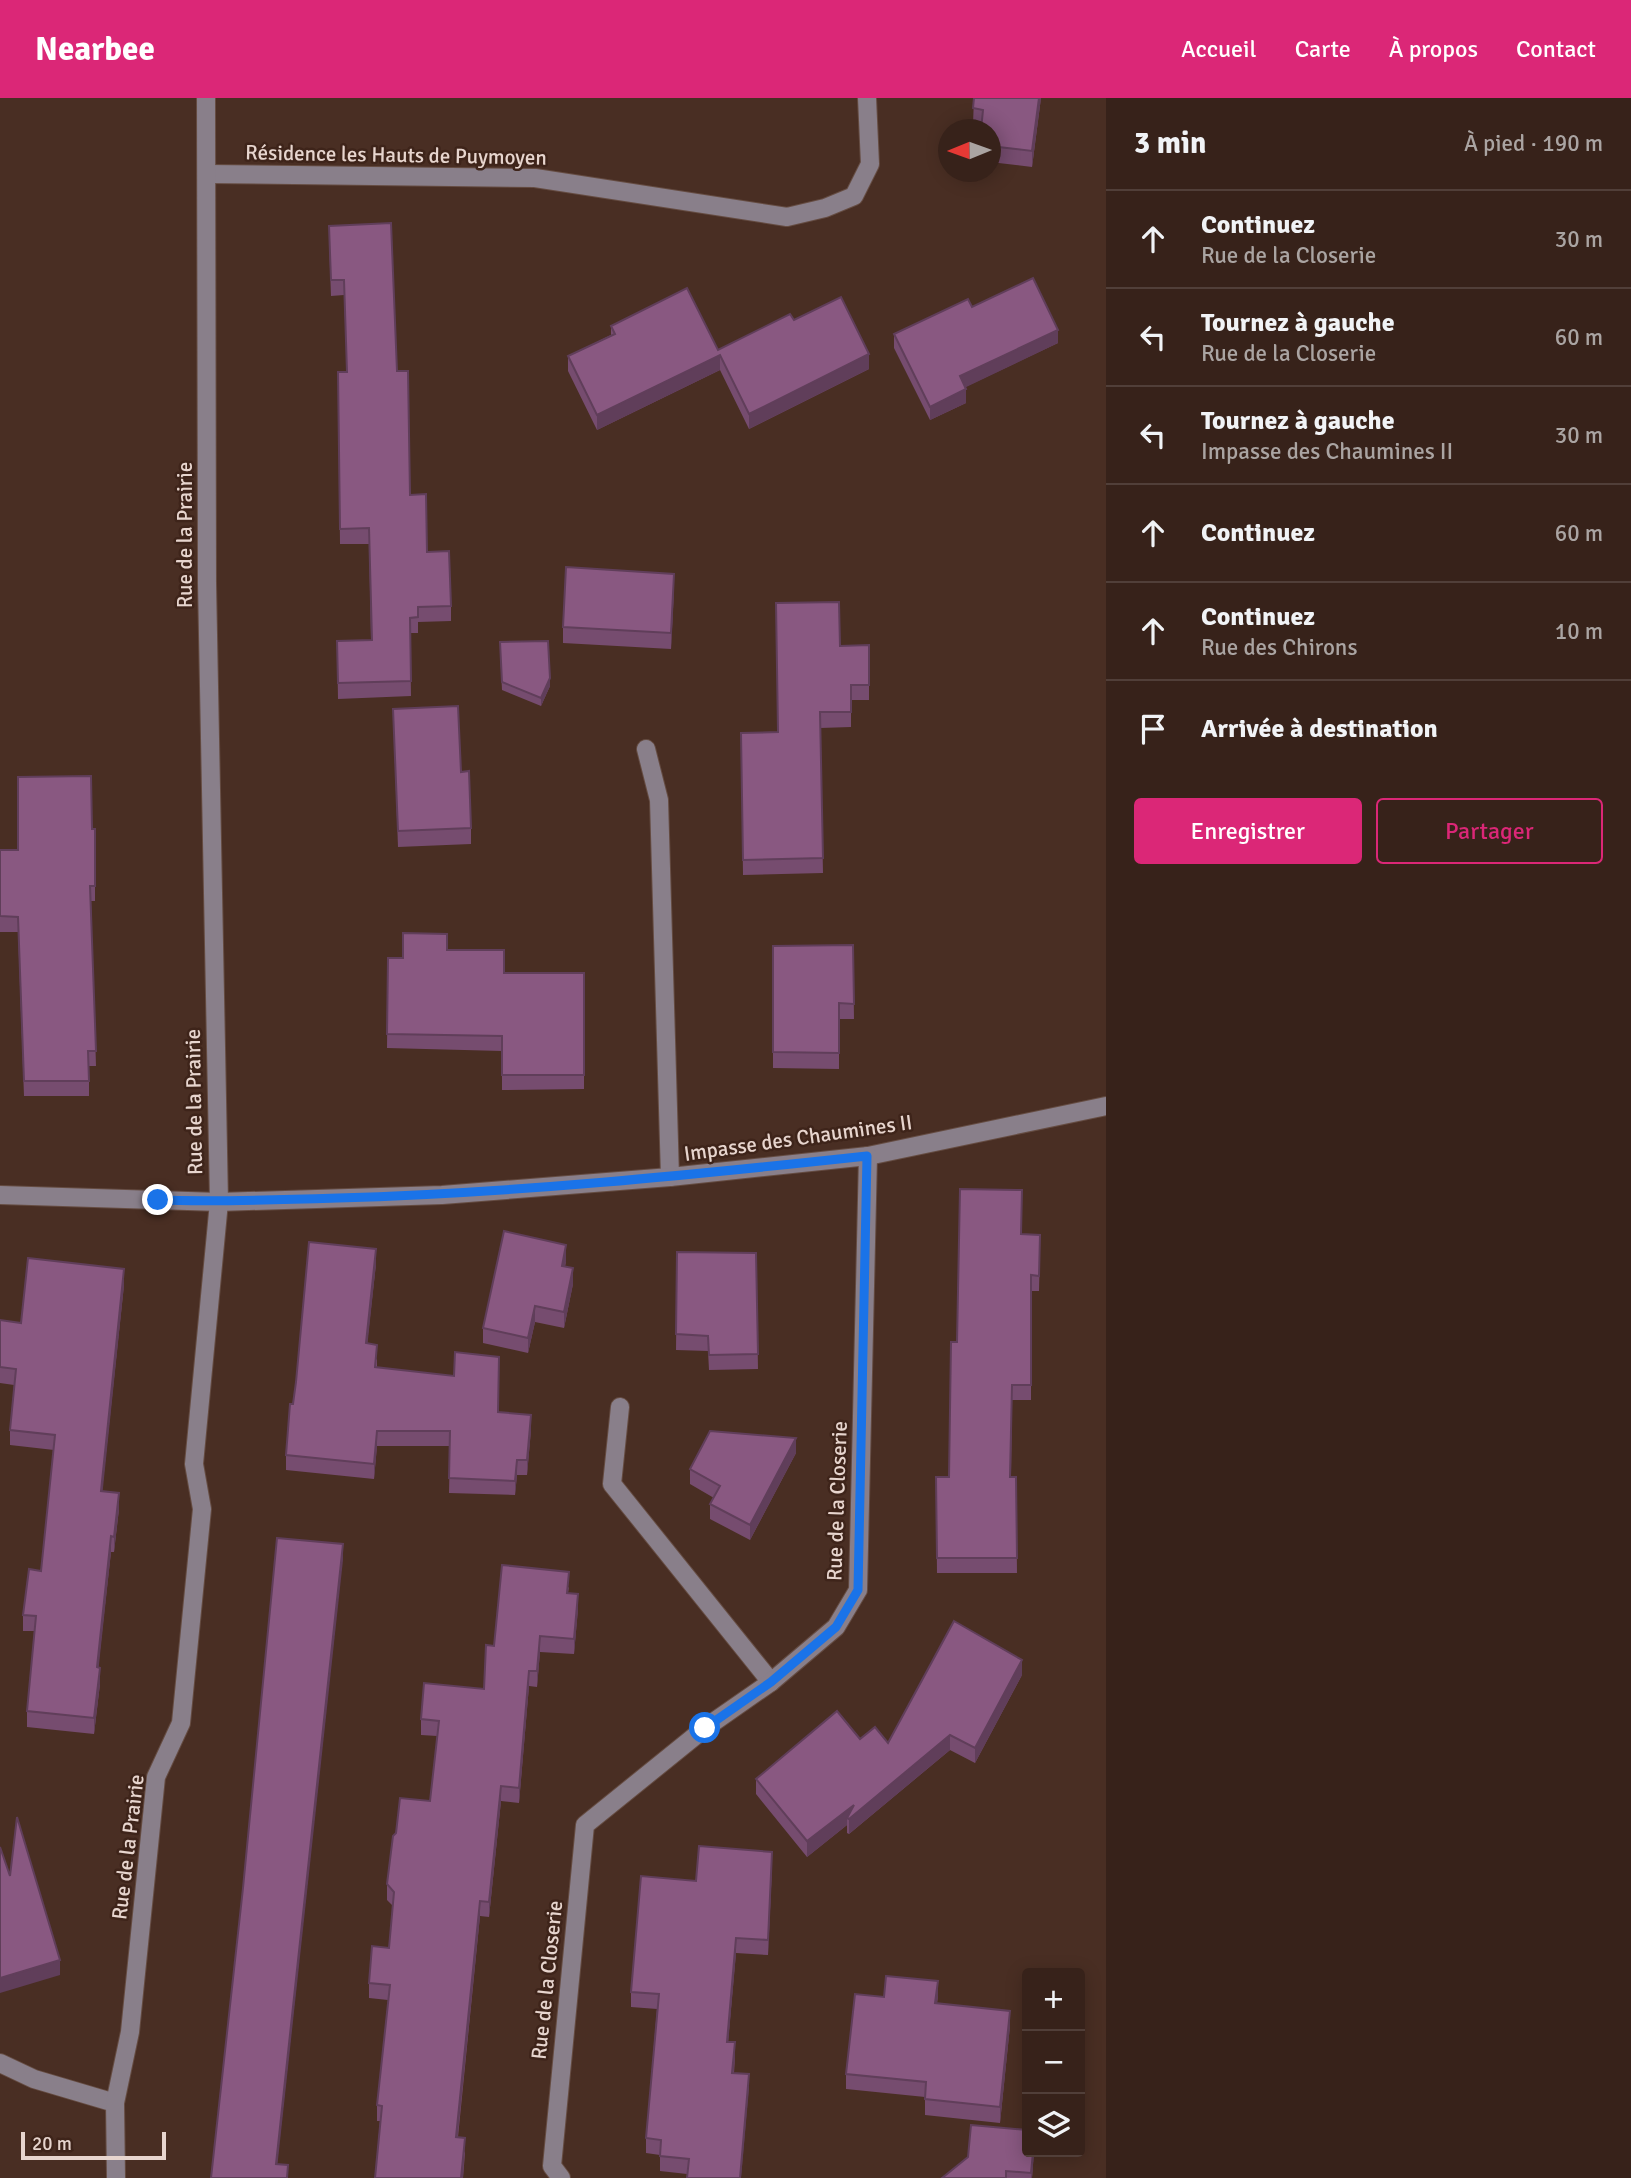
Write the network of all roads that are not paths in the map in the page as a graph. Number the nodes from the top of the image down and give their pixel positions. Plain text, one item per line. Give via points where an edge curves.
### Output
1 (206, 98) edge
2 (867, 98) edge
3 (207, 174) junction
4 (646, 749) dead end
5 (1106, 1106) edge
6 (867, 1156) junction
7 (670, 1177) junction
8 (0, 1195) edge
9 (219, 1202) junction
10 (620, 1407) dead end
11 (771, 1682) junction
12 (0, 2063) edge
13 (115, 2103) junction
14 (116, 2178) edge
15 (561, 2178) edge

1 - 3 street, Rue de la Prairie
2 - 3 street, Résidence les Hauts de Puymoyen via 870,164 854,196 787,217 536,178
3 - 9 street, Rue de la Prairie via 207,583
4 - 7 street, Impasse des Chaumines II via 659,800
5 - 6 street, Impasse des Chaumines II
6 - 7 street, Impasse des Chaumines II
6 - 11 street, Rue de la Closerie via 858,1590 836,1627
7 - 9 street via 442,1195
8 - 9 street
9 - 13 street, Rue de la Prairie via 194,1464 202,1509 181,1723 156,1777 130,2032
10 - 11 street via 612,1483
11 - 15 street, Rue de la Closerie via 705,1728 585,1825 552,2166
12 - 13 street via 34,2079
13 - 14 street, Rue de la Prairie

